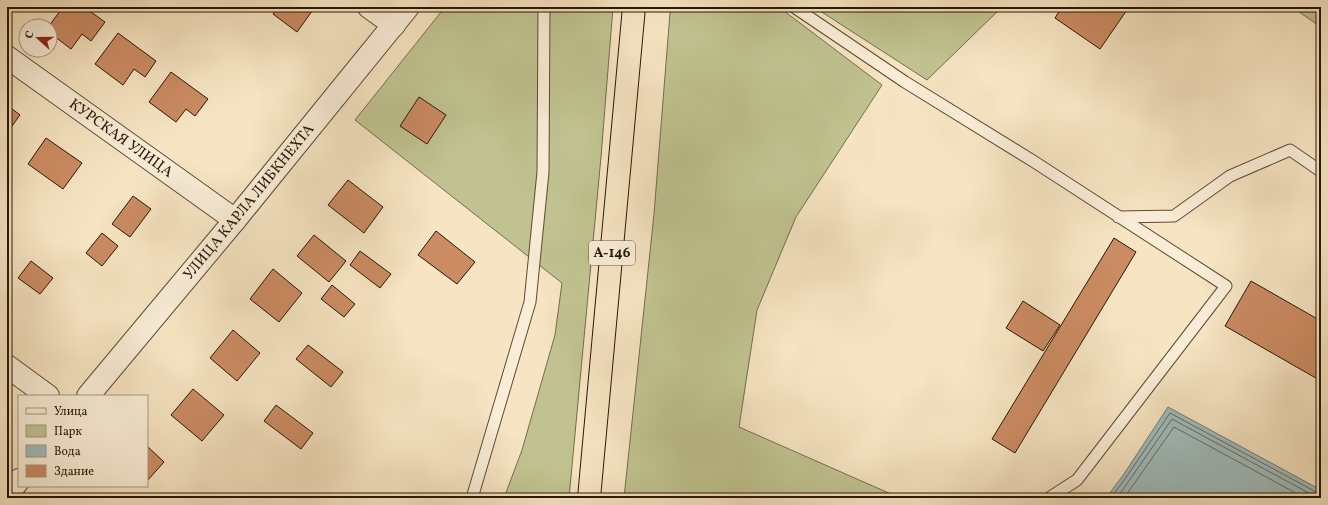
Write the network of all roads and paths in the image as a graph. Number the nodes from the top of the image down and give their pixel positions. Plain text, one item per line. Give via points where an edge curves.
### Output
1 (369, 7) edge
2 (408, 7) edge
3 (544, 7) edge
4 (634, 7) edge
5 (794, 7) edge
6 (394, 25) junction
7 (7, 57) edge
8 (1319, 170) dead end
9 (1117, 217) junction
10 (235, 220) junction
11 (7, 366) edge
12 (47, 395) edge
13 (89, 395) edge
14 (18, 481) edge
15 (7, 495) edge
16 (472, 498) edge
17 (589, 498) edge
18 (1049, 498) edge

1 - 6 street
2 - 6 street, УЛИЦА КАРЛА ЛИБКНЕХТА
3 - 16 lane via 543,172 530,302
4 - 17 highway, А-146
5 - 9 lane via 905,82 1033,161
6 - 10 street, УЛИЦА КАРЛА ЛИБКНЕХТА
7 - 10 street, КУРСКАЯ УЛИЦА
8 - 9 lane via 1290,150 1230,176 1174,216
9 - 18 lane via 1226,286 1077,480
10 - 13 street, УЛИЦА КАРЛА ЛИБКНЕХТА
11 - 12 street
14 - 15 street

